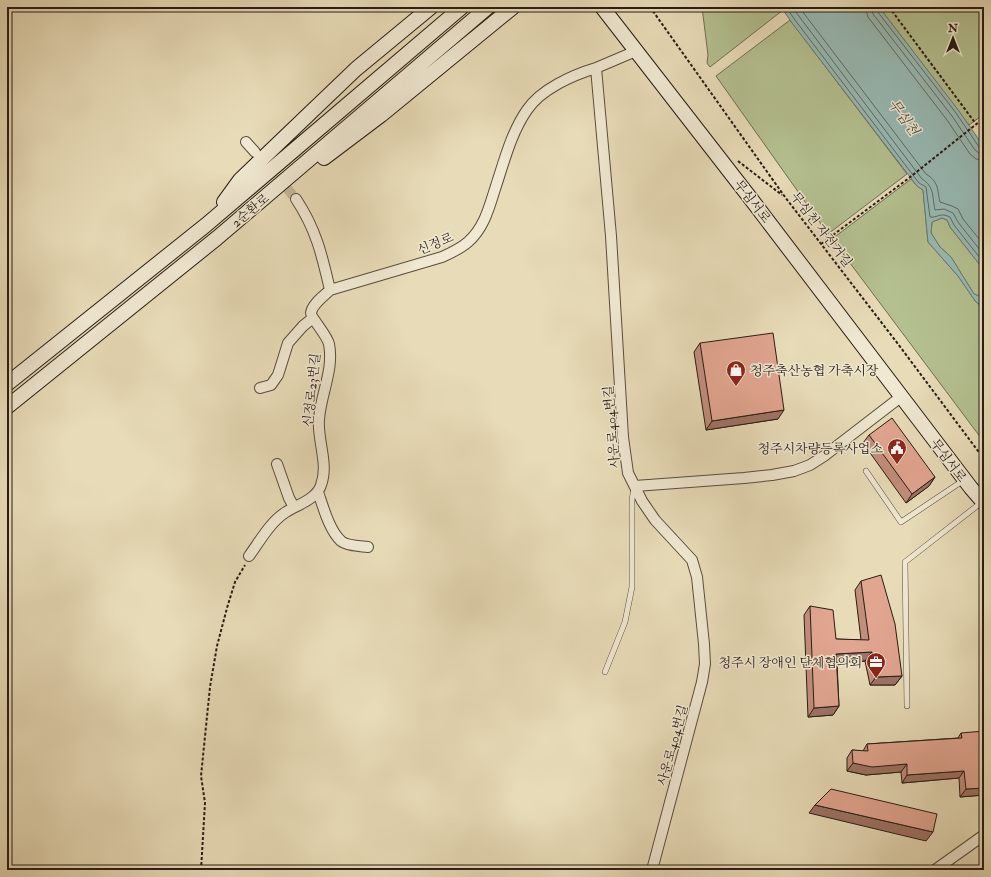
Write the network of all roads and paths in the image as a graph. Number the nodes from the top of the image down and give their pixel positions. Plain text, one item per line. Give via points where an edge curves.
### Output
1 (431, 7) edge
2 (462, 7) edge
3 (488, 7) edge
4 (650, 7) edge
5 (889, 7) edge
6 (513, 8) edge
7 (601, 9) edge
8 (636, 51) junction
9 (596, 68) junction
10 (984, 118) edge
11 (976, 124) junction
12 (246, 142) dead end
13 (255, 152) dead end
14 (733, 156) dead end
15 (785, 197) junction
16 (296, 199) tunnel mouth
17 (206, 225) junction
18 (821, 244) junction
19 (189, 261) junction
20 (330, 290) junction
21 (313, 318) junction
22 (7, 384) edge
23 (260, 388) dead end
24 (902, 396) junction
25 (7, 407) edge
26 (984, 459) edge
27 (277, 464) dead end
28 (866, 471) dead end
29 (965, 480) junction
30 (635, 486) junction
31 (318, 492) junction
32 (983, 502) edge
33 (294, 507) junction
34 (368, 547) dead end
35 (249, 556) joint
36 (605, 672) dead end
37 (908, 706) dead end
38 (984, 834) edge
39 (201, 870) edge
40 (652, 870) edge
41 (935, 870) edge

1 - 17 street via 356,69 240,180
2 - 17 street, 2순환로
3 - 19 street, 2순환로
4 - 15 path, 무심천 자전거길
5 - 11 path
6 - 19 street via 316,165 223,244
7 - 8 street, 무심서로
8 - 9 street
8 - 24 street, 무심서로
9 - 20 street, 신정로 via 558,84 540,96 528,109 516,129 487,214 478,231 468,242 442,257
9 - 30 street, 사운로404번길 via 611,236 623,437 628,472
10 - 11 path
11 - 18 path
12 - 13 street
14 - 15 path
15 - 18 path, 무심천 자전거길
16 - 20 street via 314,229
17 - 22 street, 2순환로
18 - 26 path, 무심천 자전거길
19 - 25 street, 2순환로
20 - 21 street via 311,311
21 - 23 street via 288,343 278,374 271,385
21 - 31 street, 신정로23번길 via 329,343 330,359 319,418 323,475
24 - 29 street, 무심서로
24 - 30 street via 824,456 794,471
27 - 33 street
28 - 29 lane via 901,522
29 - 32 street, 무심서로
30 - 36 lane via 632,499 632,587 624,622
30 - 40 street, 사운로404번길 via 655,520 692,560 697,577 705,657 702,682
31 - 33 street
31 - 34 street via 326,514 341,541
32 - 37 lane via 904,562
33 - 35 street via 268,529
35 - 39 path via 235,582 227,608 210,687 201,776 205,803
38 - 41 street

